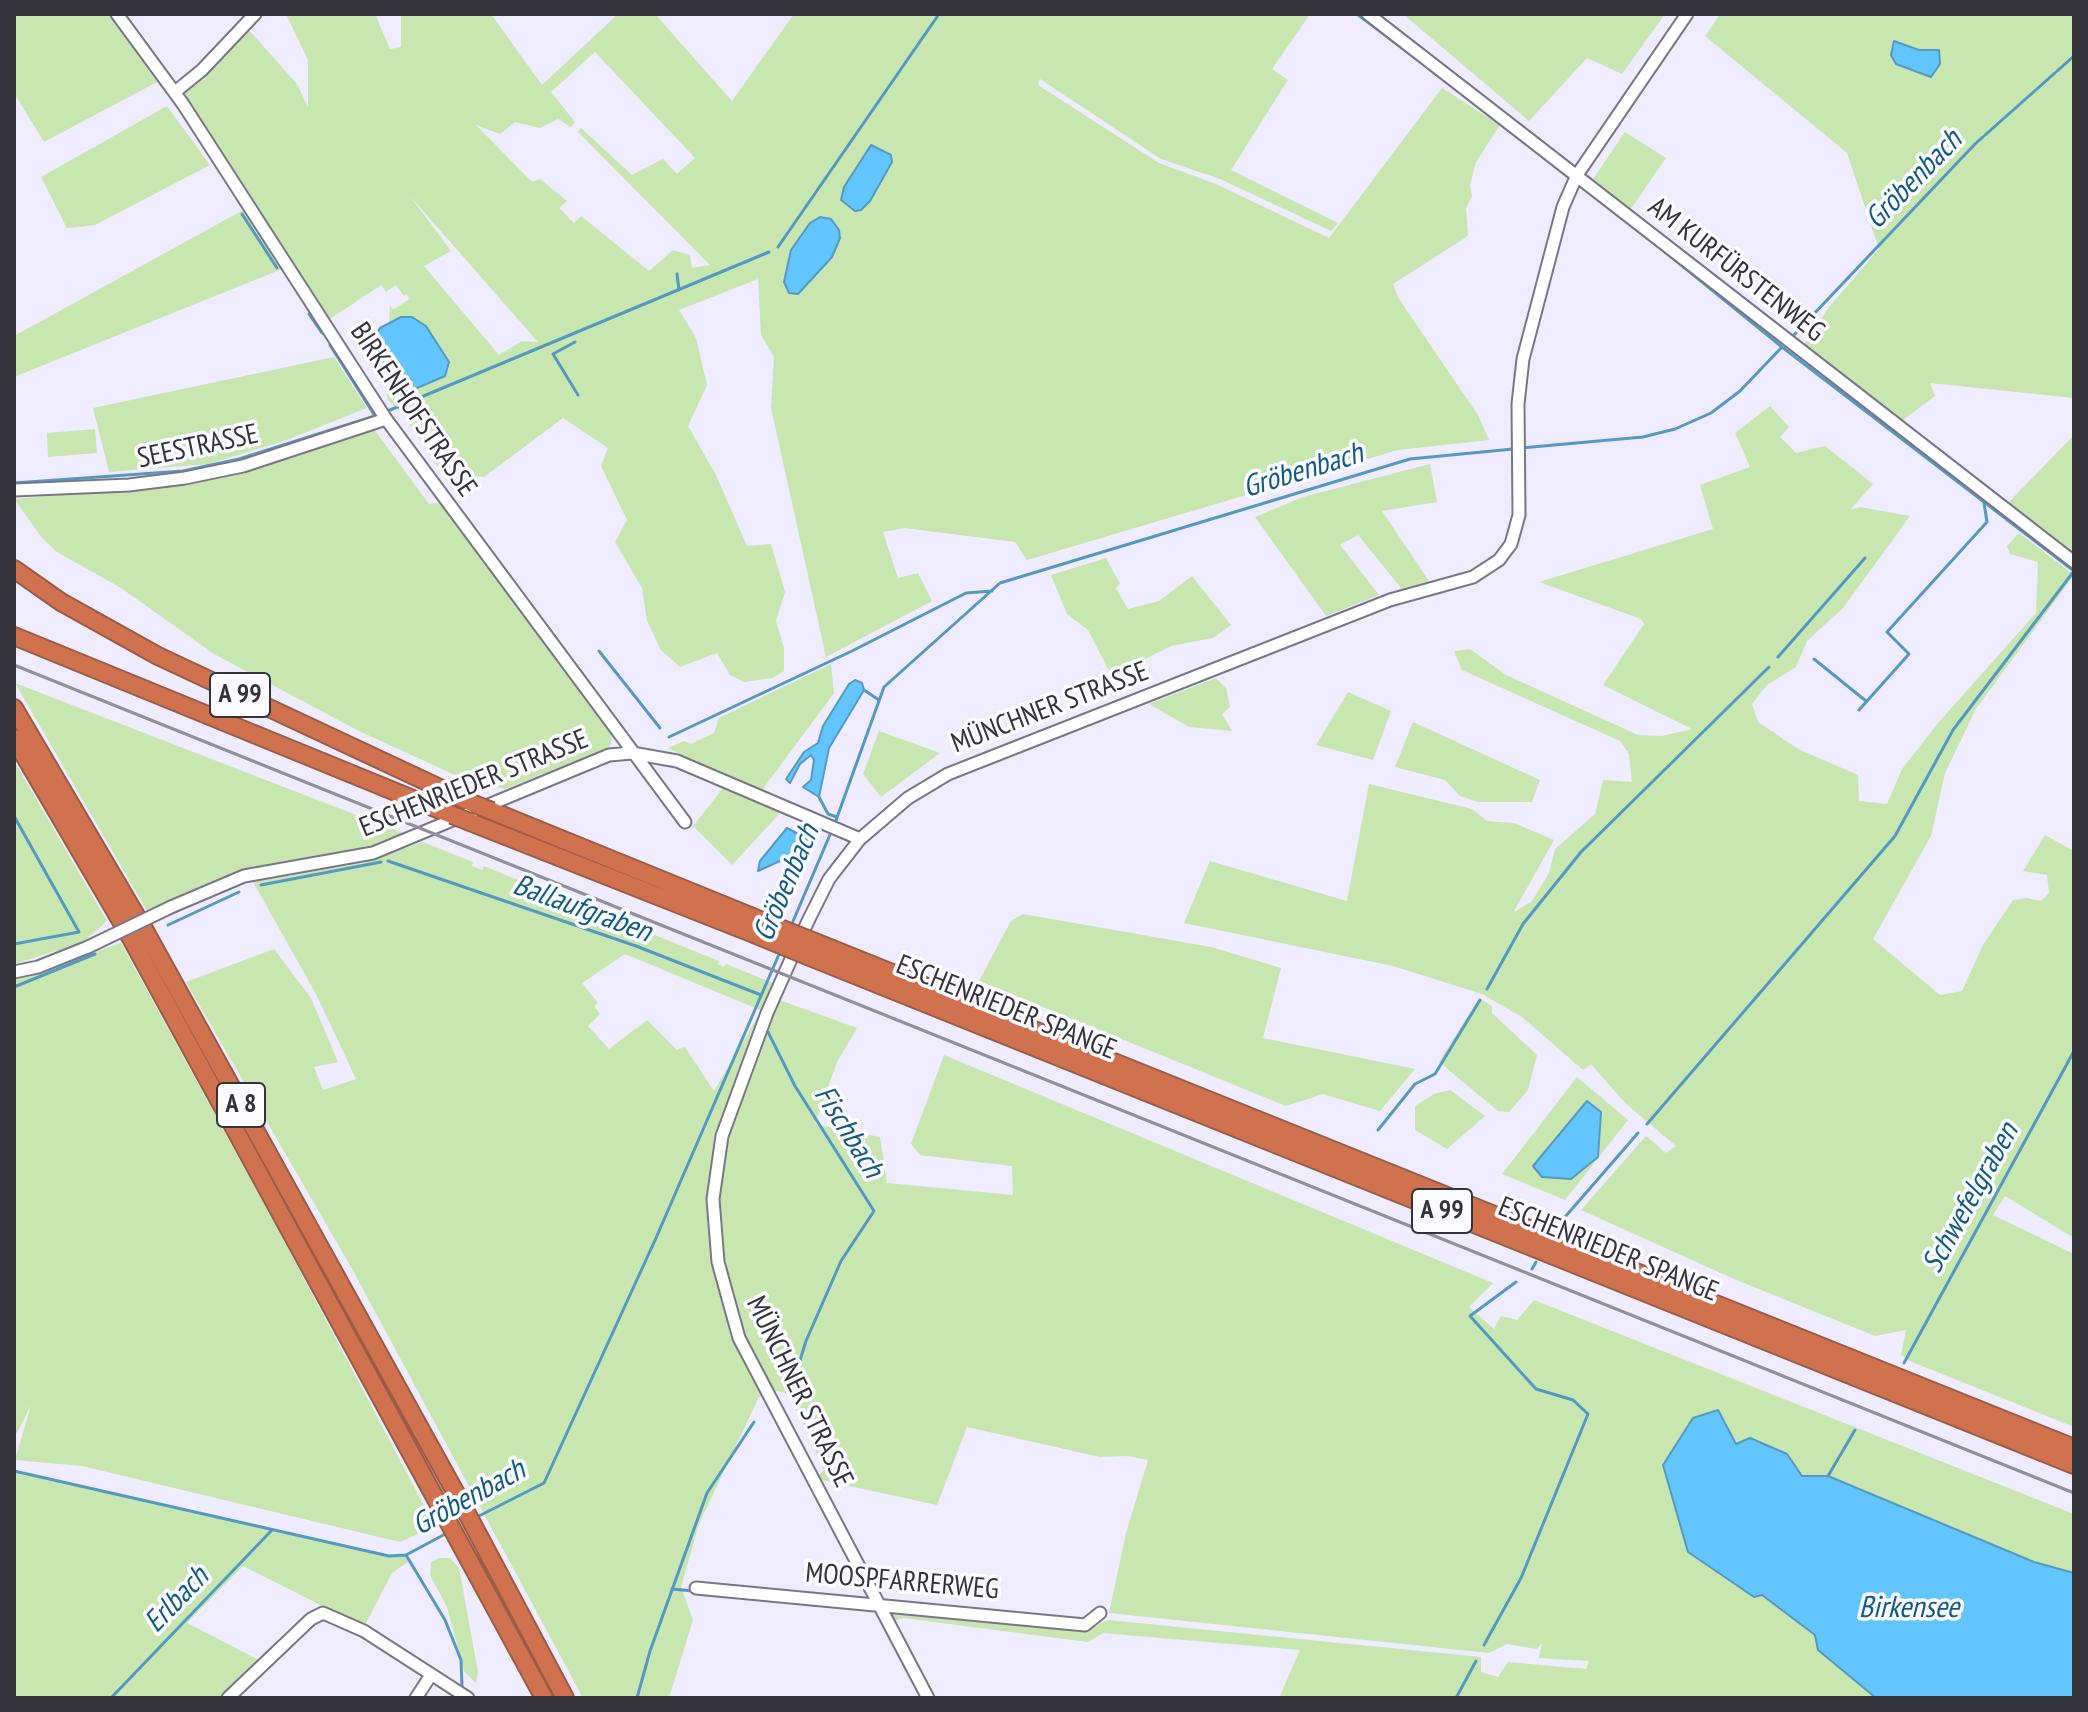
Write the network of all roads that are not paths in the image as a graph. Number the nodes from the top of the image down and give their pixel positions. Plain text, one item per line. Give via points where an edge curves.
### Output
1 (117, 14) edge
2 (255, 14) edge
3 (1368, 14) edge
4 (1687, 14) edge
5 (175, 92) junction
6 (1580, 178) junction
7 (386, 419) junction
8 (14, 490) edge
9 (2074, 562) edge
10 (14, 569) edge
11 (14, 636) edge
12 (14, 708) edge
13 (14, 738) edge
14 (632, 753) junction
15 (685, 822) dead end
16 (860, 839) junction
17 (760, 928) junction
18 (813, 949) junction
19 (14, 972) edge
20 (2074, 1448) edge
21 (2074, 1465) edge
22 (696, 1588) dead end
23 (879, 1605) junction
24 (1100, 1613) dead end
25 (431, 1675) junction
26 (228, 1698) edge
27 (416, 1698) edge
28 (468, 1698) edge
29 (544, 1698) edge
30 (565, 1698) edge
31 (928, 1698) edge

1 - 5 street, BIRKENHOFSTRASSE
2 - 5 street
3 - 6 street, AM KURFÜRSTENWEG
4 - 6 street, MÜNCHNER STRASSE
5 - 7 street, BIRKENHOFSTRASSE
6 - 9 street, AM KURFÜRSTENWEG
6 - 16 street, MÜNCHNER STRASSE via 1563,207 1523,359 1516,530 1505,552 1486,570 1376,606 969,764 911,795
7 - 8 street, SEESTRASSE via 243,466 185,478
7 - 14 street, BIRKENHOFSTRASSE
10 - 17 highway, A 99, bridge via 158,656 474,804
11 - 17 highway, A 99, bridge via 452,815
12 - 30 highway, A 8 via 144,929
13 - 29 highway, A 8 via 132,940
14 - 15 street, BIRKENHOFSTRASSE
14 - 16 street, ESCHENRIEDER STRASSE via 677,761
14 - 19 street, ESCHENRIEDER STRASSE, bridge via 609,755 373,853 244,876 88,947
16 - 23 street, MÜNCHNER STRASSE via 815,905 732,1104 714,1172 713,1219 723,1289 739,1338
17 - 18 highway, A 99, bridge
18 - 20 highway, ESCHENRIEDER SPANGE / A 99
18 - 21 highway, ESCHENRIEDER SPANGE / A 99
22 - 23 street, MOOSPFARRERWEG
23 - 24 street, MOOSPFARRERWEG via 1085,1625
23 - 31 street
25 - 26 street via 364,1631 323,1613
25 - 27 street
25 - 28 street

